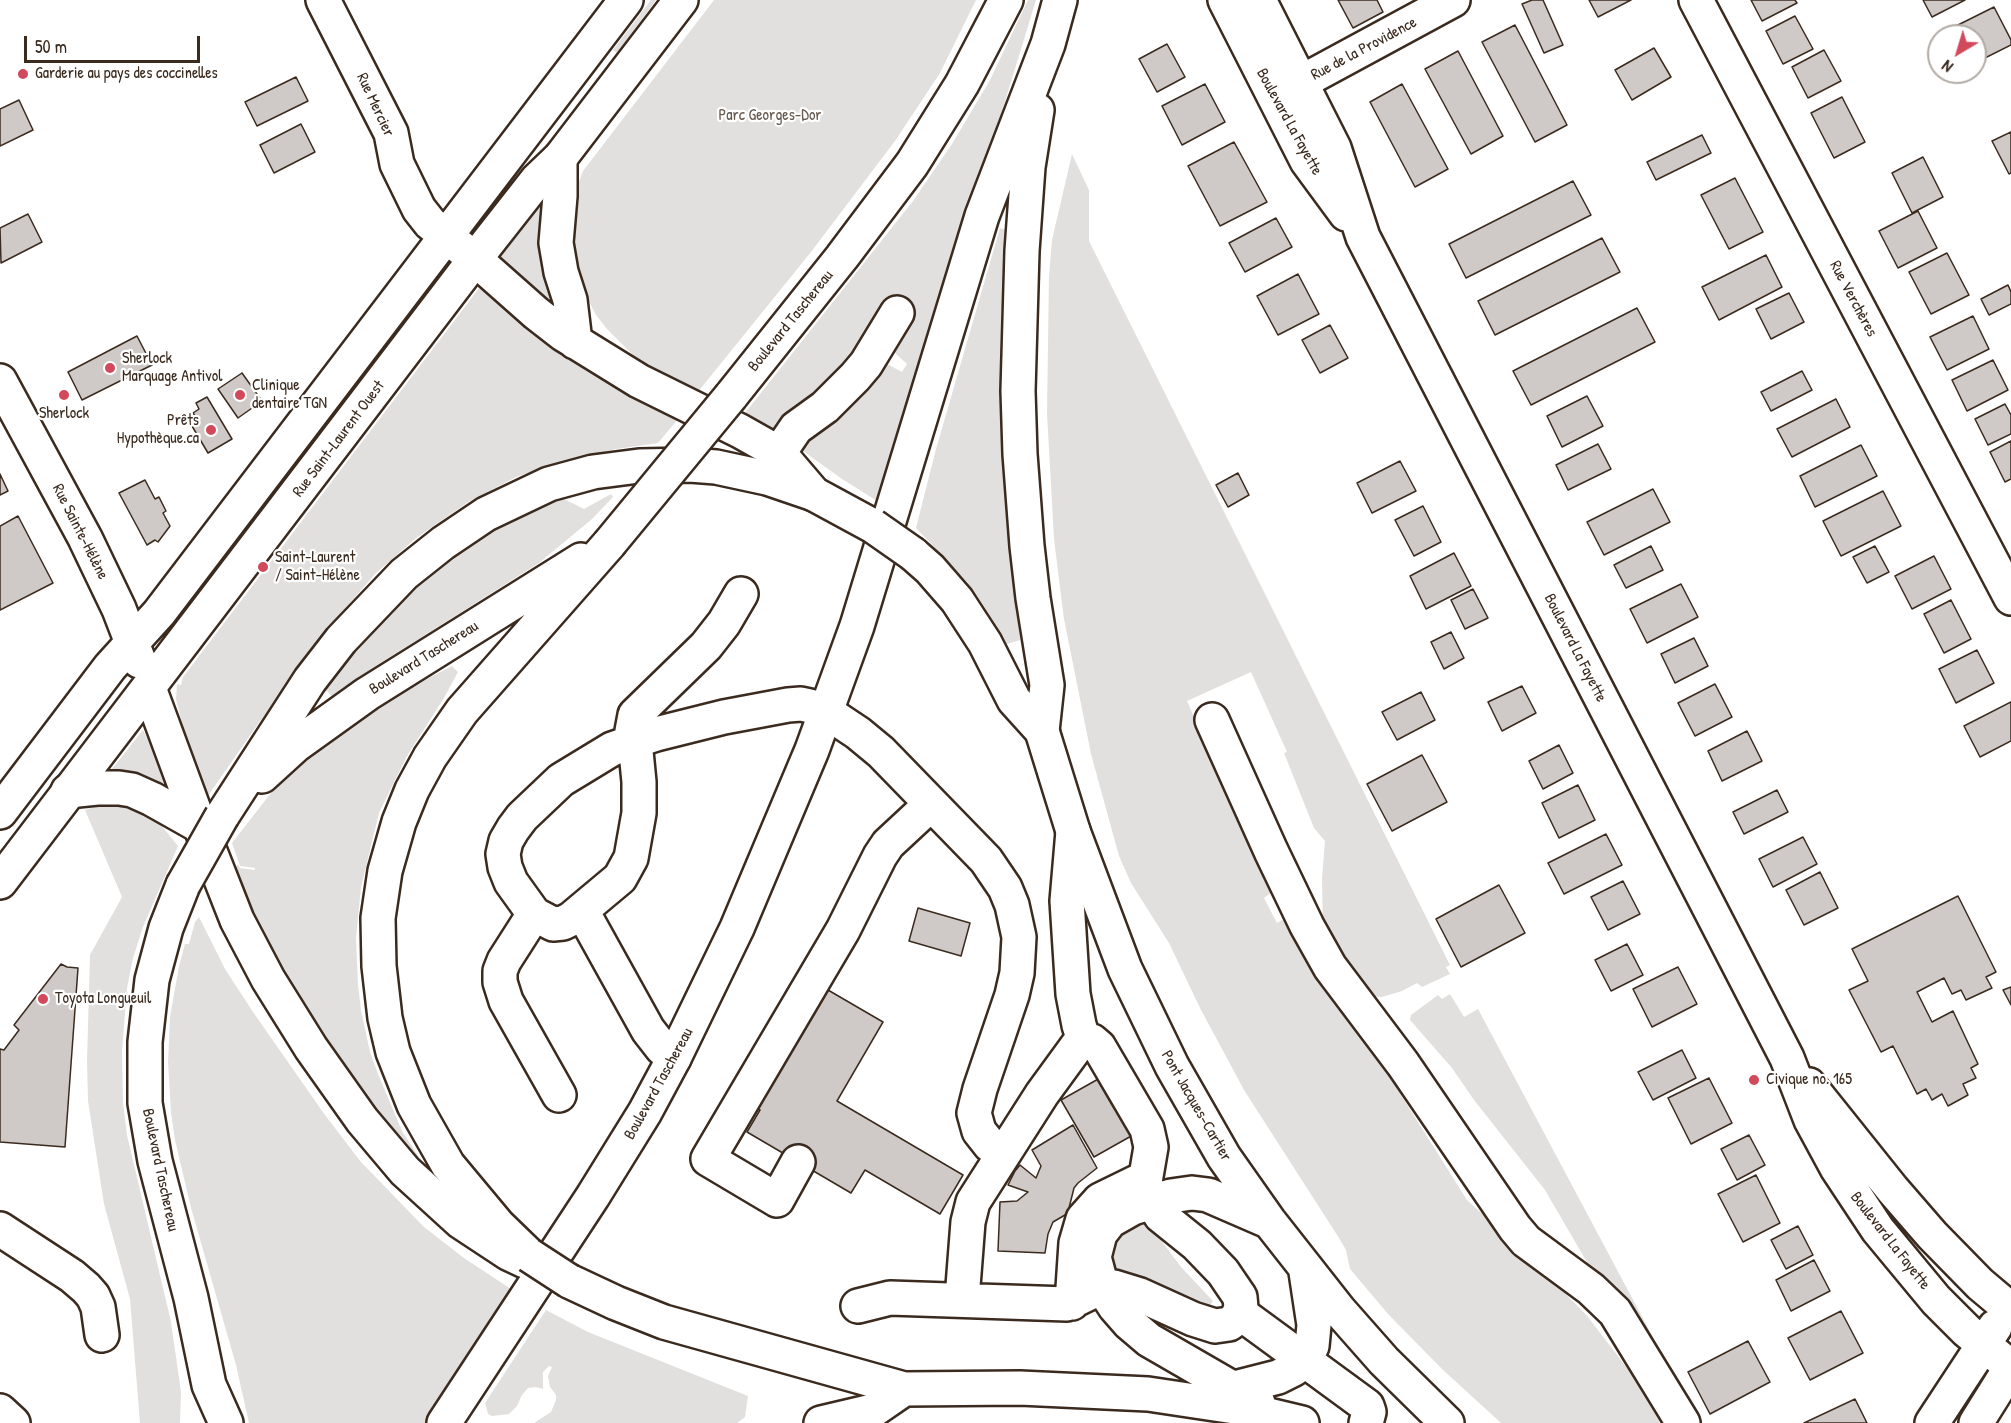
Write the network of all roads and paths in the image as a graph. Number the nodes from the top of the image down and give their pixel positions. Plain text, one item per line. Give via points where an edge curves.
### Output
1 (323, 0) edge
2 (626, 0) edge
3 (681, 0) edge
4 (1006, 0) edge
5 (1060, 0) edge
6 (1225, 0) edge
7 (1259, 0) edge
8 (1453, 0) edge
9 (1696, 0) edge
10 (1048, 44) junction
11 (1288, 89) junction
12 (560, 158) junction
13 (446, 236) junction
14 (475, 259) junction
15 (897, 314) dead end
16 (576, 342) junction
17 (0, 381) edge
18 (779, 453) junction
19 (814, 494) junction
20 (609, 544) junction
21 (741, 594) dead end
22 (2011, 598) edge
23 (132, 643) junction
24 (149, 688) junction
25 (826, 713) junction
26 (1212, 720) dead end
27 (1042, 731) junction
28 (635, 741) junction
29 (68, 791) junction
30 (930, 804) junction
31 (0, 812) edge
32 (211, 821) junction
33 (1073, 831) junction
34 (0, 882) edge
35 (582, 911) junction
36 (534, 914) junction
37 (1084, 1041) junction
38 (674, 1058) junction
39 (1787, 1058) junction
40 (559, 1095) dead end
41 (1003, 1155) junction
42 (798, 1162) dead end
43 (1148, 1190) junction
44 (1269, 1221) junction
45 (0, 1229) edge
46 (527, 1258) junction
47 (1306, 1270) junction
48 (1102, 1287) junction
49 (962, 1299) junction
50 (1072, 1303) junction
51 (858, 1306) dead end
52 (2010, 1307) edge
53 (1227, 1320) junction
54 (102, 1335) dead end
55 (1984, 1346) junction
56 (1304, 1360) junction
57 (2011, 1367) edge
58 (208, 1385) junction
59 (1197, 1386) junction
60 (904, 1389) junction
61 (1233, 1389) junction
62 (0, 1411) edge
63 (1294, 1421) edge
64 (13, 1423) edge
65 (200, 1423) edge
66 (226, 1423) edge
67 (444, 1423) edge
68 (820, 1423) edge
69 (1366, 1423) edge
70 (1448, 1423) edge
71 (1683, 1423) edge
72 (1932, 1423) edge
73 (1976, 1423) edge

1 - 13 main road, Rue Mercier via 391,133 397,164 426,218
2 - 13 main road
3 - 12 main road, Rue Saint-Laurent Ouest
4 - 20 main road, Boulevard Taschereau, bridge via 958,92 912,164 856,240
5 - 10 main road, Boulevard Taschereau
6 - 11 main road, Boulevard La Fayette
7 - 11 main road, Boulevard La Fayette
8 - 11 main road, Rue de la Providence
9 - 22 main road, Rue Verchères
10 - 25 main road, Boulevard Taschereau via 982,216 877,565
10 - 27 main road via 1029,167 1018,348 1027,546 1047,686
11 - 39 main road, Boulevard La Fayette via 1334,148 1363,237
12 - 14 main road, Rue Saint-Laurent Ouest via 537,180
12 - 16 main road via 556,243
13 - 14 main road, Rue Mercier
13 - 23 main road
14 - 16 main road, Rue Mercier
14 - 24 main road, Rue Saint-Laurent Ouest
15 - 18 main road via 855,377 825,407 796,428
16 - 18 main road, Rue Mercier via 639,381
17 - 23 main road, Rue Sainte-Hélène via 85,538
18 - 19 main road
19 - 27 main road, bridge via 873,526 930,569 957,600 1014,700
19 - 32 main road via 716,467 647,466 614,468 571,478 495,508 423,558 356,622 310,680
20 - 32 main road, Boulevard Taschereau via 340,712
20 - 46 main road via 462,711 430,757 399,822 379,910 382,1001 406,1088 448,1165
21 - 28 main road via 706,646 635,715
23 - 24 main road, Rue Sainte-Hélène
23 - 31 main road
24 - 29 main road, Rue Saint-Laurent Ouest
24 - 32 main road, Rue Sainte-Hélène
25 - 28 main road via 801,704 788,705
25 - 30 main road via 867,740
25 - 38 main road, Boulevard Taschereau via 737,928
26 - 71 main road via 1307,926 1330,967 1403,1064 1515,1228 1526,1241 1609,1305
27 - 33 main road, Pont Jacques-Cartier
28 - 35 main road via 639,813 631,858 620,878
28 - 36 main road via 605,753 561,780 513,829 503,855 505,867
29 - 32 main road via 132,790
29 - 34 main road, Rue Saint-Laurent Ouest
30 - 41 main road via 991,867 1005,888 1016,921 1017,973 974,1113 979,1131
30 - 42 main road via 880,856 848,921 708,1159 777,1200
32 - 46 main road, Rue Sainte-Hélène via 237,920 305,1039 357,1113 398,1163 461,1222 491,1242
32 - 58 main road, Boulevard Taschereau, bridge via 166,928 152,980 144,1084 153,1152 191,1298
33 - 37 main road via 1067,902 1073,994
33 - 44 main road, Pont Jacques-Cartier via 1125,969 1172,1066 1224,1157
35 - 36 main road via 571,920 553,924
35 - 38 main road via 648,1030
36 - 40 main road via 504,961 500,982 506,1001
37 - 41 main road via 1042,1094
37 - 43 main road via 1099,1047 1147,1129 1151,1147
38 - 67 main road, Boulevard Taschereau via 599,1187
39 - 52 main road, Boulevard La Fayette via 1921,1222 1966,1271
39 - 55 main road, Boulevard La Fayette via 1811,1120 1869,1219 1959,1325
41 - 49 main road via 971,1209
43 - 44 main road via 1208,1195
43 - 48 main road via 1100,1234 1094,1257
43 - 50 main road via 1100,1200 1083,1219 1076,1243
43 - 53 main road via 1161,1216 1197,1245 1240,1297
44 - 47 main road, Pont Jacques-Cartier
45 - 54 main road via 80,1282 98,1307
46 - 60 main road, bridge via 616,1303 664,1322
47 - 56 main road via 1314,1325 1312,1346
47 - 70 main road, Pont Jacques-Cartier via 1378,1355
48 - 50 main road
48 - 53 main road via 1140,1295 1194,1319
48 - 59 main road via 1121,1315
49 - 50 main road
49 - 51 main road via 890,1298
52 - 55 main road
53 - 56 main road
53 - 59 main road
55 - 57 main road, Boulevard La Fayette
55 - 72 main road
56 - 61 main road via 1278,1377
56 - 69 main road via 1367,1406
57 - 73 main road
58 - 65 main road
58 - 66 main road, Boulevard Taschereau
59 - 60 main road via 1148,1394
59 - 61 main road
59 - 63 main road
60 - 68 main road via 872,1411
61 - 63 main road
62 - 64 main road

